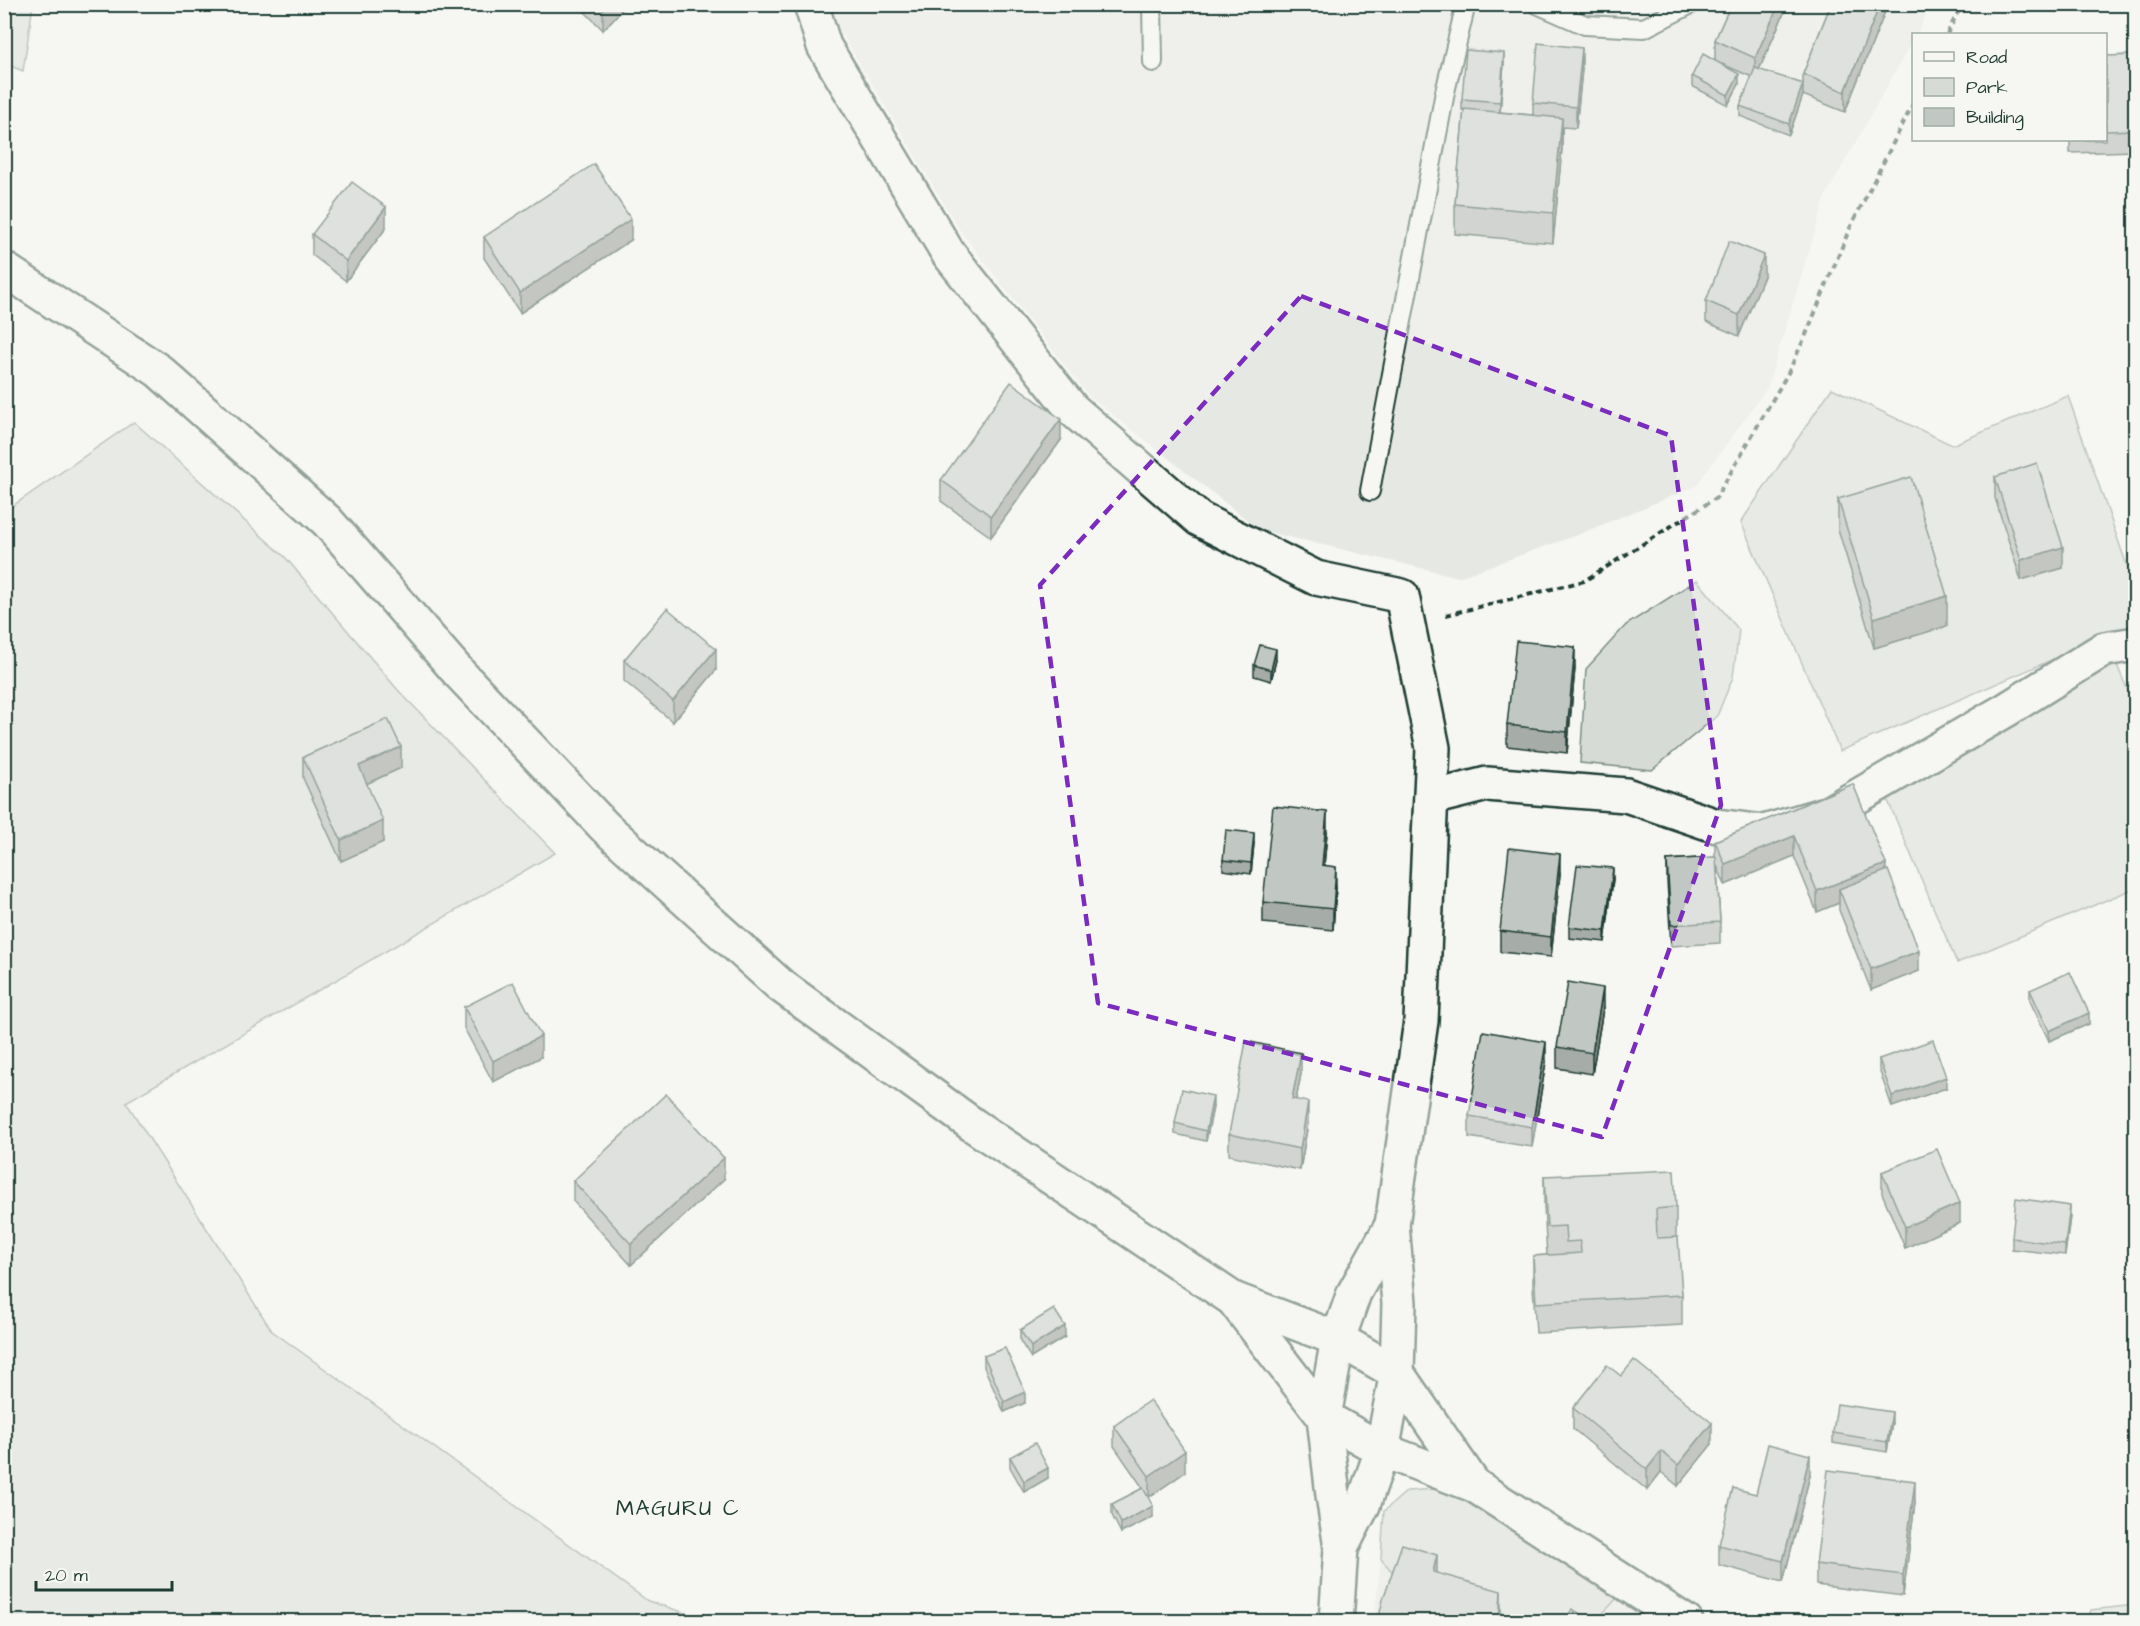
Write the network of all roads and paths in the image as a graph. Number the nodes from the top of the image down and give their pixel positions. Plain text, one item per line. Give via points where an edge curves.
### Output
1 (811, 4) edge
2 (1152, 4) edge
3 (1467, 4) edge
4 (1537, 4) edge
5 (1691, 4) edge
6 (1962, 4) edge
7 (1948, 33) edge
8 (1153, 62) dead end
9 (1912, 106) edge
10 (4, 269) edge
11 (1370, 492) dead end
12 (1408, 624) junction
13 (2136, 644) edge
14 (1431, 798) junction
15 (1392, 1225) junction
16 (1233, 1299) junction
17 (1338, 1339) junction
18 (1397, 1373) junction
19 (1324, 1417) junction
20 (1382, 1450) junction
21 (1473, 1485) junction
22 (1341, 1548) junction
23 (1336, 1622) edge
24 (1686, 1622) edge

1 - 12 street via 824,46 948,253 1072,409 1199,519 1316,578 1402,596
2 - 8 lane
3 - 11 lane via 1445,92
4 - 5 lane via 1585,25 1644,28
6 - 7 path
9 - 12 path via 1849,230 1788,373 1716,498 1584,581
10 - 16 street via 159,371 327,521 460,674 605,826 780,985 973,1125
12 - 14 street via 1434,748
13 - 14 street via 2104,649 1829,813 1764,832 1717,826 1626,795 1487,784
14 - 15 street via 1421,1021
15 - 17 street via 1354,1293
15 - 18 street via 1399,1303
16 - 17 street
16 - 19 street
17 - 18 street
17 - 19 street
18 - 20 street
18 - 21 street
19 - 20 street
19 - 22 street
20 - 21 street
20 - 22 street via 1363,1505
21 - 24 street
22 - 23 street

